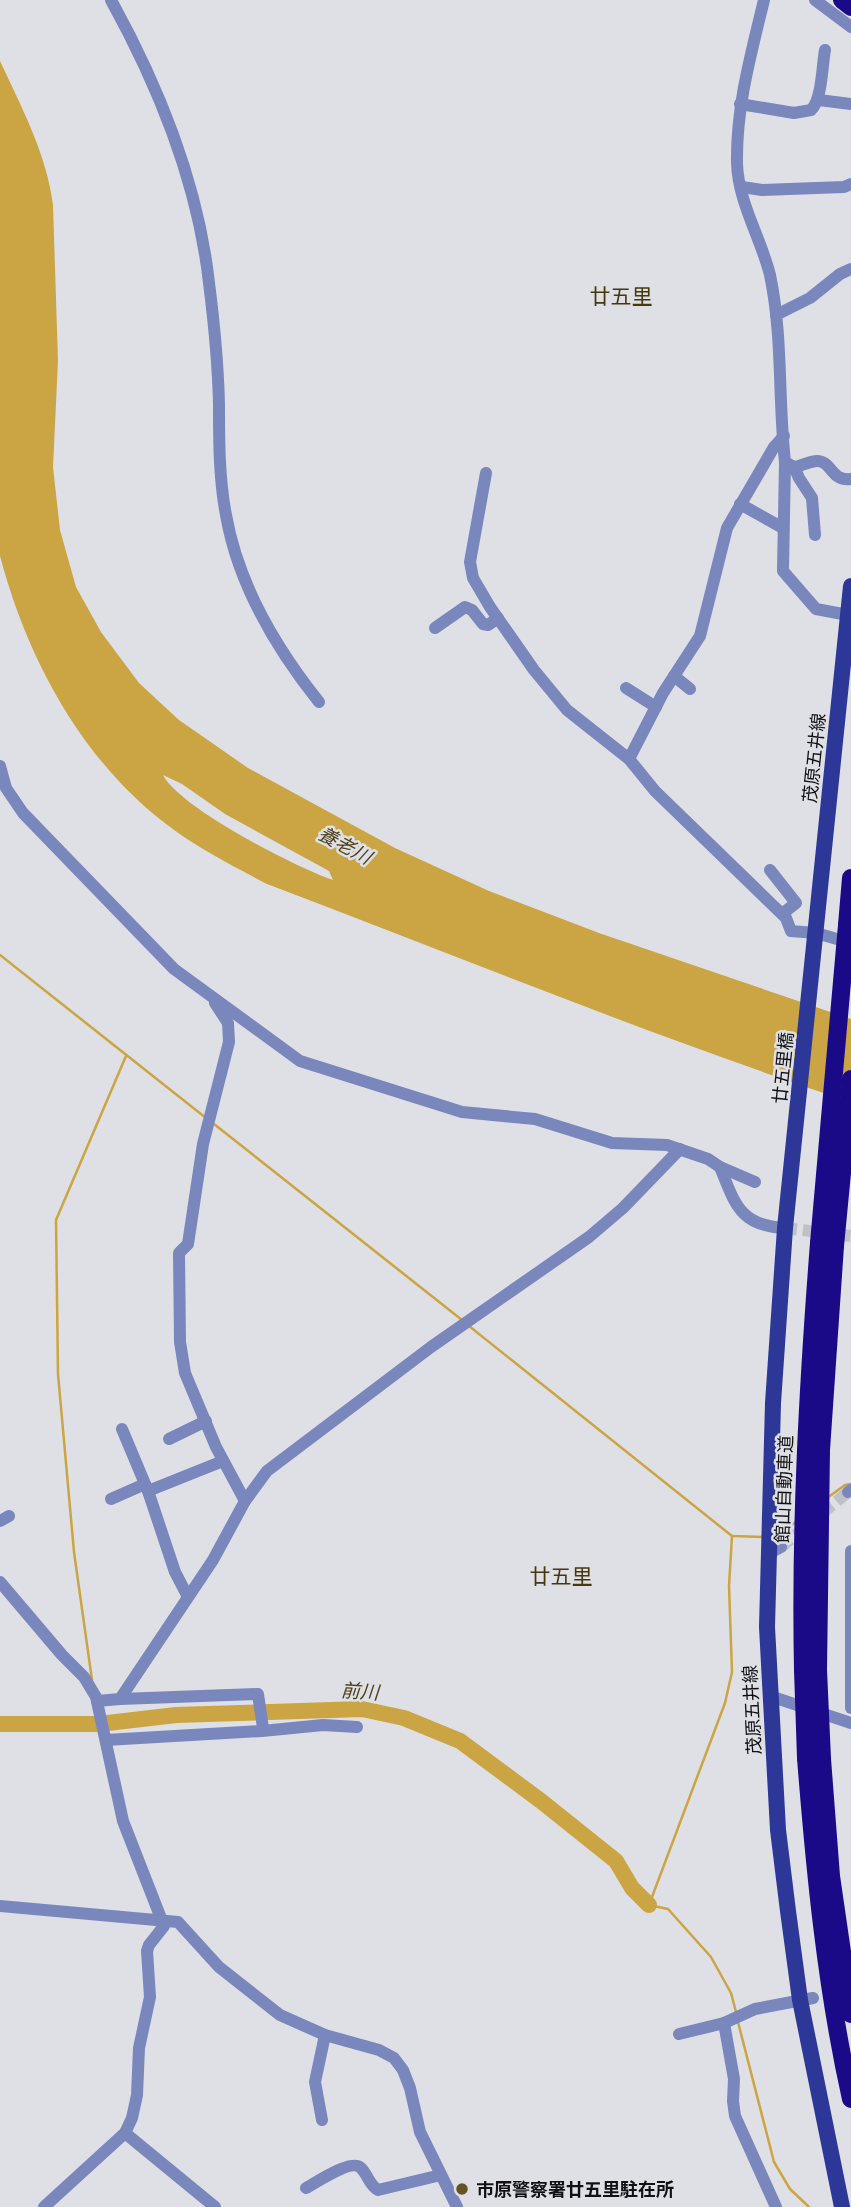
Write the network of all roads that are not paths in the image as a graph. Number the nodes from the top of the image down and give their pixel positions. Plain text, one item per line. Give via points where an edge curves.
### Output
1 (111, 0) edge
2 (764, 0) edge
3 (815, 0) edge
4 (842, 0) edge
5 (851, 7) edge
6 (851, 27) edge
7 (825, 50) dead end
8 (819, 100) junction
9 (740, 104) junction
10 (851, 104) edge
11 (851, 184) edge
12 (742, 187) junction
13 (851, 269) edge
14 (776, 315) junction
15 (232, 397) dead end
16 (219, 402) junction
17 (784, 436) junction
18 (790, 464) junction
19 (485, 473) dead end
20 (851, 480) edge
21 (740, 504) junction
22 (783, 528) junction
23 (816, 535) dead end
24 (851, 586) edge
25 (848, 615) junction
26 (498, 618) junction
27 (435, 628) dead end
28 (674, 676) junction
29 (626, 688) dead end
30 (690, 689) dead end
31 (319, 702) dead end
32 (656, 707) junction
33 (629, 759) junction
34 (0, 766) edge
35 (2, 790) edge
36 (770, 870) dead end
37 (851, 878) edge
38 (782, 914) junction
39 (816, 933) junction
40 (851, 943) edge
41 (211, 997) junction
42 (851, 1079) edge
43 (680, 1149) junction
44 (720, 1167) junction
45 (755, 1182) dead end
46 (788, 1206) joint
47 (785, 1228) junction
48 (827, 1244) junction
49 (206, 1421) junction
50 (122, 1429) dead end
51 (169, 1438) dead end
52 (223, 1461) junction
53 (146, 1488) junction
54 (111, 1499) dead end
55 (245, 1501) junction
56 (851, 1551) edge
57 (0, 1582) edge
58 (187, 1597) junction
59 (770, 1696) junction
60 (120, 1699) junction
61 (97, 1701) junction
62 (851, 1708) edge
63 (851, 1723) edge
64 (356, 1727) dead end
65 (263, 1728) dead end
66 (106, 1740) junction
67 (814, 1758) junction
68 (0, 1906) edge
69 (162, 1921) junction
70 (807, 1999) junction
71 (851, 2014) edge
72 (724, 2023) junction
73 (679, 2034) dead end
74 (325, 2035) junction
75 (851, 2099) edge
76 (322, 2120) dead end
77 (125, 2133) junction
78 (441, 2175) junction
79 (306, 2188) dead end
80 (44, 2207) edge
81 (215, 2207) edge
82 (457, 2207) edge
83 (776, 2207) edge
84 (842, 2207) edge

1 - 16 street via 134,42 188,175 209,281
2 - 9 street
3 - 6 street
4 - 5 highway
7 - 8 street
8 - 9 street via 811,110 794,113
8 - 10 street
9 - 12 street via 737,166
11 - 12 street via 762,190
12 - 14 street via 769,274
13 - 14 street
14 - 17 street
15 - 16 street
16 - 31 street via 225,513 238,558 265,624
17 - 18 street
17 - 21 street
18 - 20 street via 819,461 835,476
18 - 22 street
18 - 23 street via 812,498
19 - 26 street via 470,562 473,578
21 - 22 street
21 - 28 street via 727,528 700,636
22 - 25 street via 783,571 816,608
24 - 25 main road, 茂原五井線
25 - 39 main road, 茂原五井線
26 - 27 street via 483,624 465,607
26 - 33 street via 567,710
28 - 30 street
28 - 32 street
29 - 32 street
32 - 33 street
33 - 38 street via 655,791
34 - 35 street
35 - 41 street via 174,969
36 - 38 street via 796,903
37 - 48 highway, 館山自動車道, bridge
38 - 39 street via 791,931
39 - 40 street
39 - 46 main road, 廿五里橋
41 - 43 street via 290,1055 330,1072 462,1112 535,1119 612,1143
41 - 49 street via 228,1023 229,1042 203,1144 188,1244 179,1253 178,1304 185,1373
42 - 48 highway, 館山自動車道, bridge
43 - 44 street
43 - 55 street via 589,1237 431,1347 267,1471
44 - 45 street
44 - 47 street via 736,1207 750,1221
46 - 47 main road, 茂原五井線
47 - 59 main road, 茂原五井線 via 773,1403 775,1551 767,1627
48 - 67 highway, 館山自動車道, bridge via 805,1451 802,1601 811,1670
49 - 51 street
49 - 52 street
50 - 53 street
52 - 53 street
52 - 55 street
53 - 54 street
53 - 58 street
55 - 58 street
56 - 62 street
57 - 61 street via 84,1677
58 - 60 street
59 - 63 street
59 - 70 main road, 茂原五井線 via 778,1830
60 - 61 street
60 - 65 street via 258,1694
61 - 66 street
64 - 66 street via 323,1725
66 - 69 street via 123,1821
67 - 71 highway, 館山自動車道
67 - 75 highway, 館山自動車道 via 816,1876
68 - 69 street
69 - 74 street via 178,1922 219,1967 280,2015
69 - 77 street via 164,1926 147,1951 149,2004 139,2048 137,2095
70 - 72 street via 755,2009
70 - 84 main road, 茂原五井線
72 - 73 street
72 - 83 street via 735,2116
74 - 76 street via 315,2082
74 - 78 street via 379,2050 404,2070 420,2132
77 - 80 street
77 - 81 street
78 - 79 street via 378,2190 356,2164
78 - 82 street

